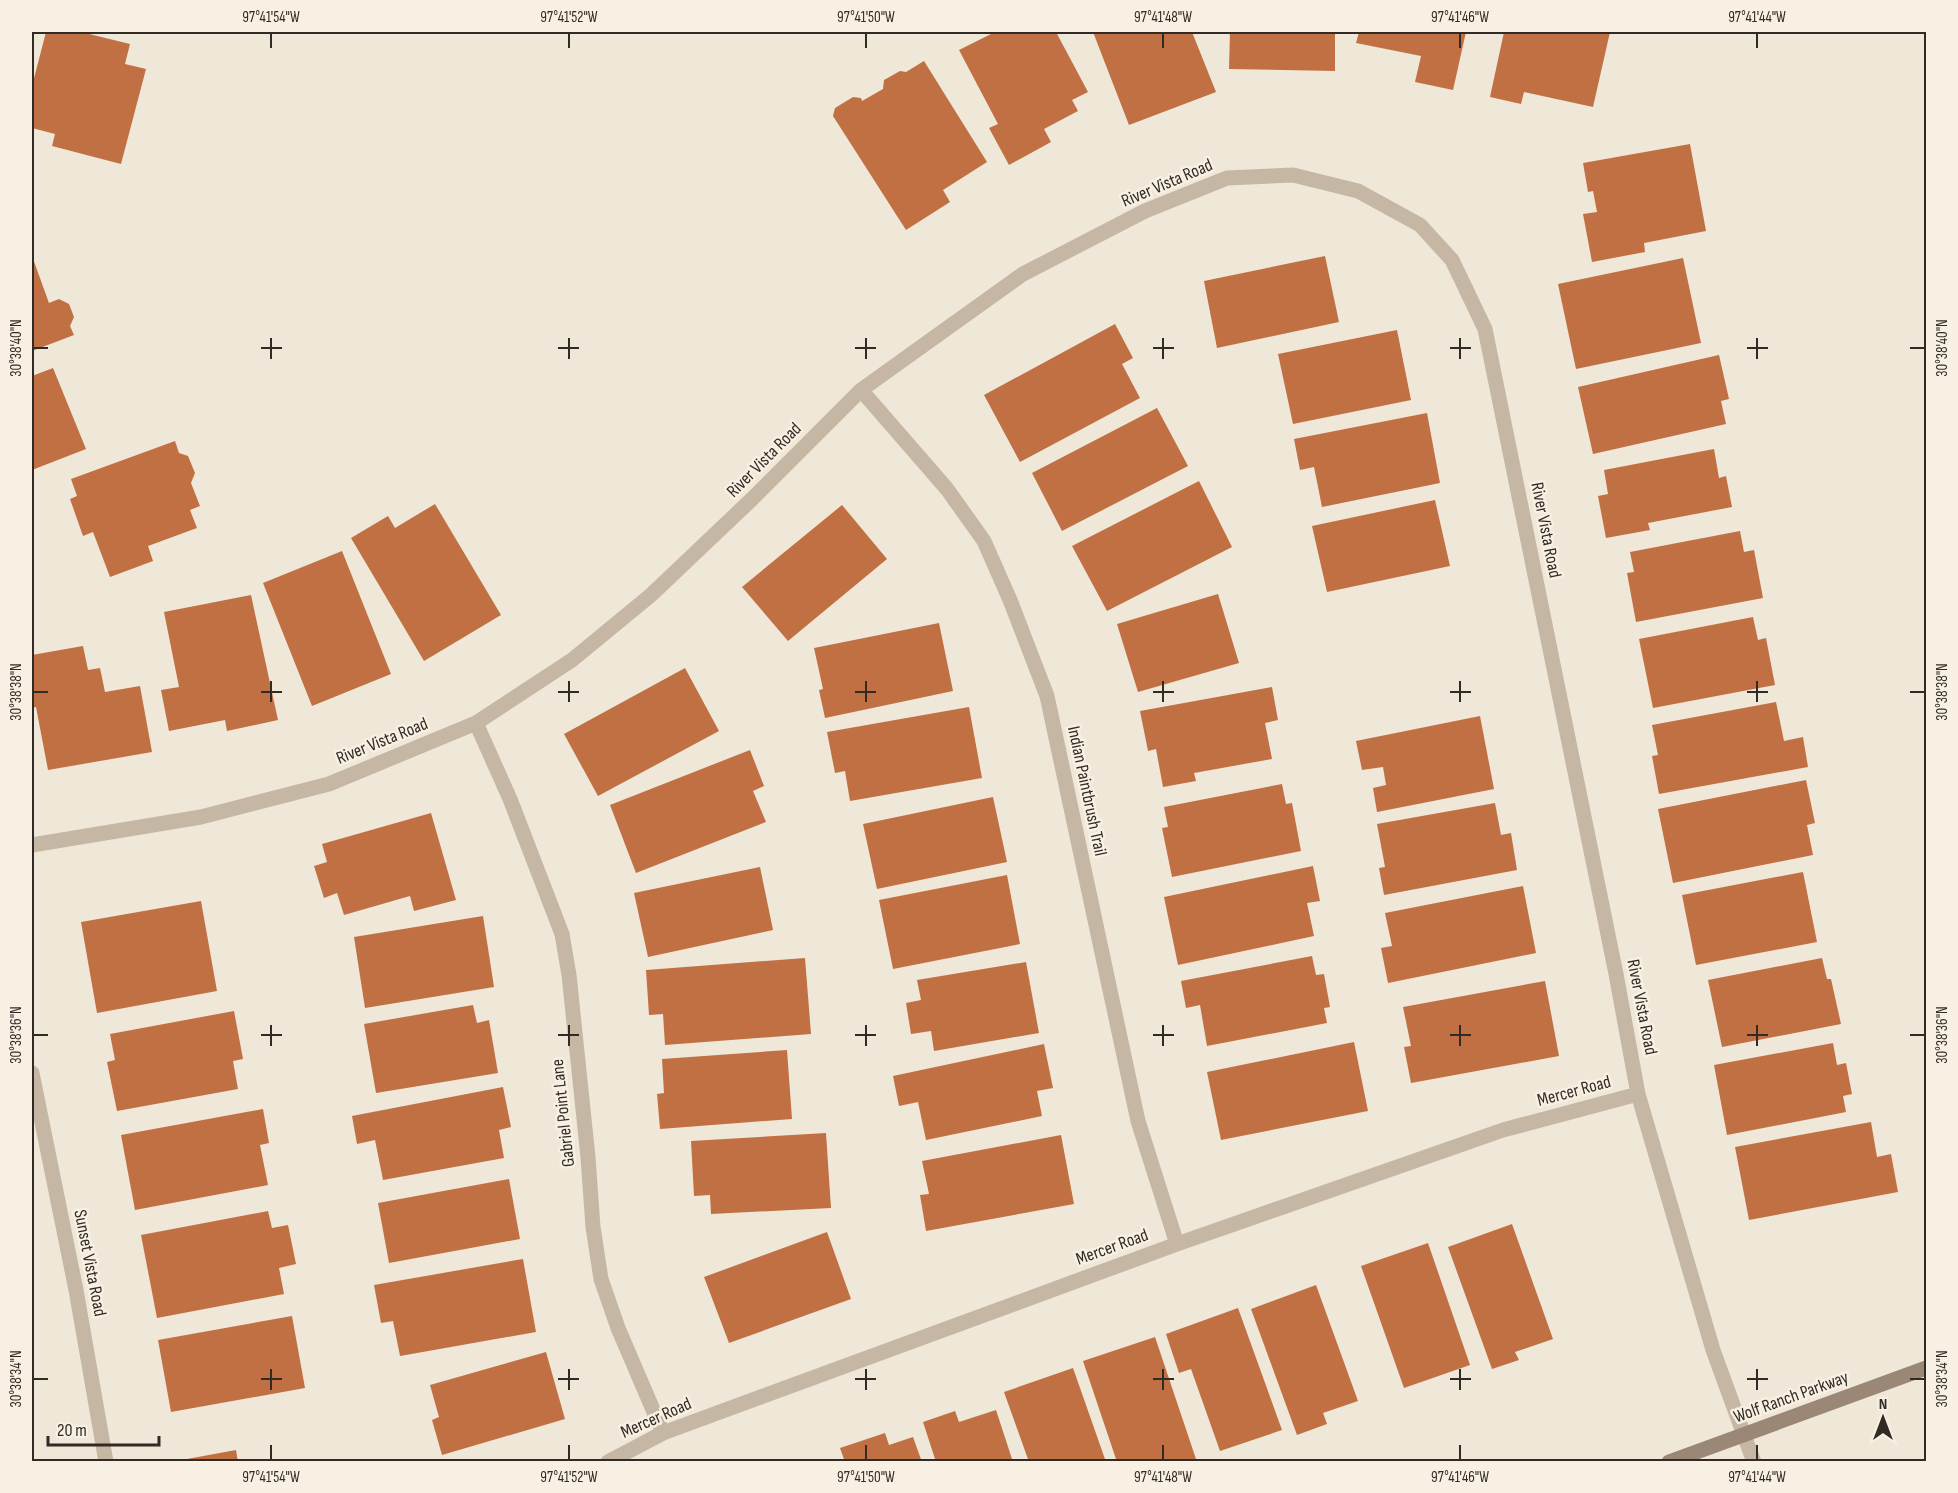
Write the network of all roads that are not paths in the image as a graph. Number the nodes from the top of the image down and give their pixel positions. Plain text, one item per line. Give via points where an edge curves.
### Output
1 (861, 390) junction
2 (476, 723) junction
3 (32, 845) edge
4 (32, 1073) edge
5 (1638, 1094) junction
6 (1177, 1244) junction
7 (1926, 1368) edge
8 (663, 1433) junction
9 (1744, 1435) junction
10 (106, 1461) edge
11 (608, 1461) edge
12 (1669, 1461) edge
13 (1754, 1461) edge

1 - 2 street, River Vista Road via 651,595 572,660
1 - 5 street, River Vista Road via 1023,273 1145,211 1227,178 1293,175 1336,185 1358,191 1420,225 1452,260 1485,329
1 - 6 street, Indian Paintbrush Trail via 947,489 984,541 1047,696 1138,1121
2 - 3 street, River Vista Road via 329,784 201,817
2 - 8 street, Gabriel Point Lane via 562,934 601,1280
4 - 10 street, Sunset Vista Road
5 - 6 street, Mercer Road via 1503,1130
5 - 9 street, River Vista Road via 1713,1350
6 - 8 street, Mercer Road
7 - 9 street, Wolf Ranch Parkway
8 - 11 street, Mercer Road
9 - 12 street, Wolf Ranch Parkway
9 - 13 street, River Vista Road

